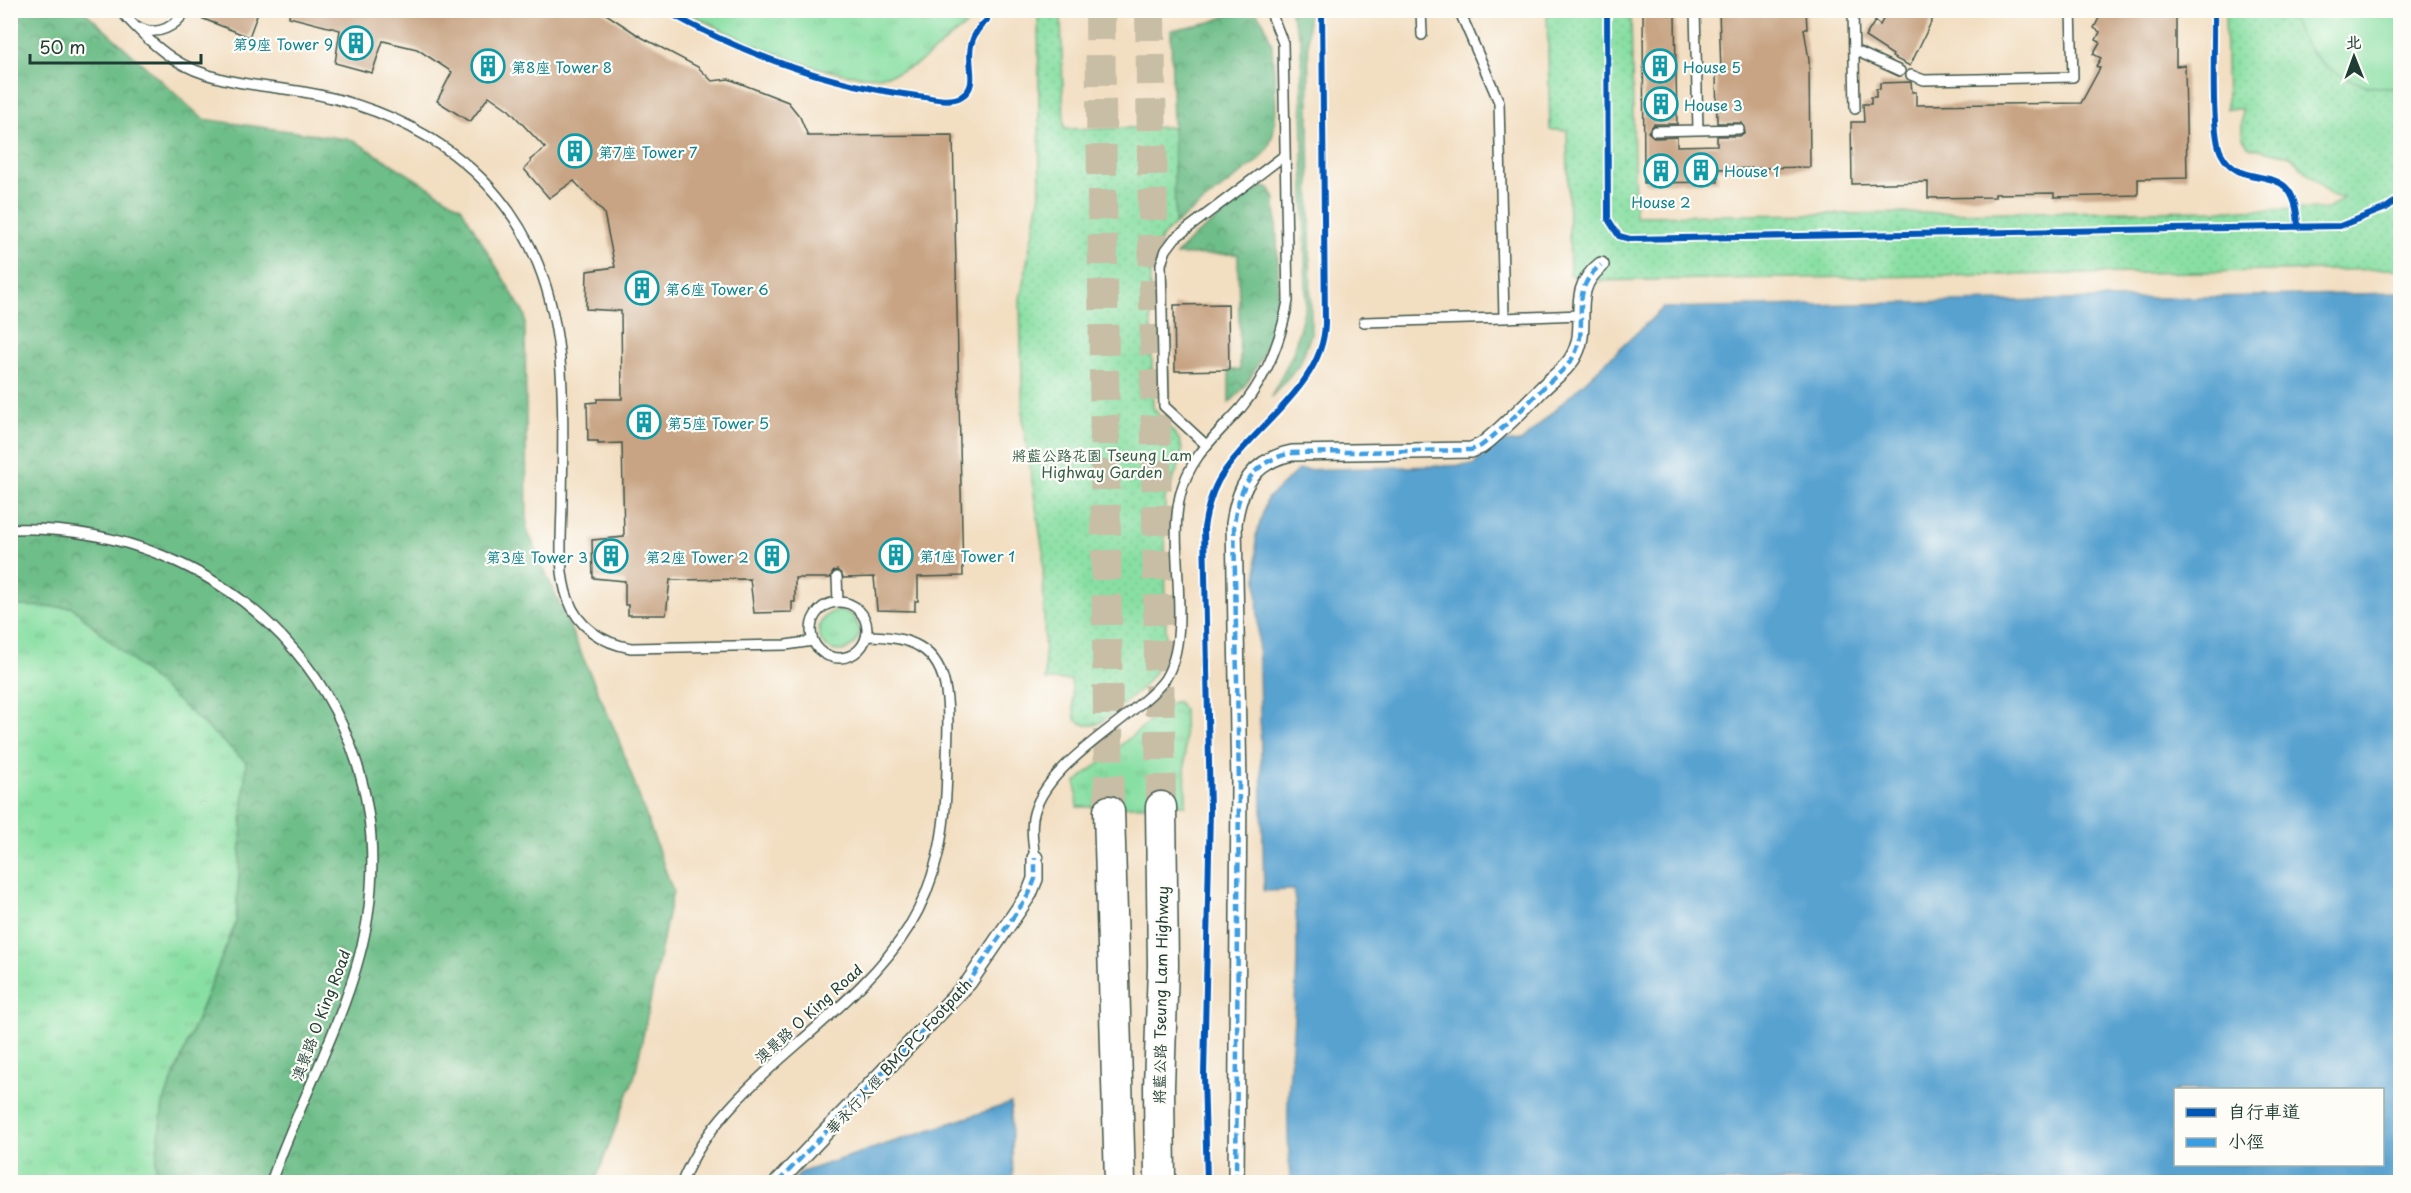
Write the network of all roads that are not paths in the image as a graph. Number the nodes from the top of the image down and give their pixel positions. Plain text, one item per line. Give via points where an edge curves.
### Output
1 (120, 10) edge
2 (186, 10) edge
3 (1270, 10) edge
4 (1421, 10) edge
5 (1459, 10) edge
6 (1695, 10) edge
7 (1853, 10) edge
8 (2071, 10) edge
9 (134, 25) junction
10 (1422, 35) dead end
11 (1854, 50) junction
12 (1900, 71) dead end
13 (1911, 75) dead end
14 (1856, 108) dead end
15 (1739, 129) dead end
16 (1698, 130) junction
17 (1655, 131) dead end
18 (1285, 155) junction
19 (1601, 265) dead end
20 (1581, 315) junction
21 (1504, 318) junction
22 (1364, 322) dead end
23 (1205, 444) junction
24 (10, 529) edge
25 (837, 577) dead end
26 (838, 602) junction
27 (867, 636) junction
28 (813, 640) junction
29 (1161, 807) tunnel mouth
30 (1109, 811) tunnel mouth
31 (1035, 858) joint
32 (271, 1182) edge
33 (682, 1182) edge
34 (778, 1182) edge
35 (1120, 1182) edge
36 (1160, 1182) edge
37 (1236, 1182) edge

1 - 9 lane
2 - 9 lane via 179,21 157,32
3 - 18 lane via 1283,44
4 - 10 lane
5 - 21 lane via 1499,102
6 - 16 lane
7 - 11 lane
8 - 13 lane via 2073,77 1924,80
9 - 28 lane via 172,59 202,73 347,102 413,127 453,153 487,185 516,222 537,264 552,308 560,387 562,578 573,611 588,630 608,642 631,648 786,645
11 - 12 lane
11 - 14 lane
15 - 16 lane
16 - 17 lane
18 - 23 lane via 1288,301 1284,324 1255,389
18 - 23 lane via 1174,238 1161,264 1164,406
19 - 20 street via 1583,286
20 - 21 lane
20 - 37 street via 1581,337 1572,359 1481,446 1471,450 1283,455 1261,465 1241,493 1234,524 1239,784
21 - 22 lane
23 - 31 lane via 1189,469 1179,496 1177,647 1170,671 1155,691 1044,789 1034,816
24 - 32 lane, 澳景路 O King Road via 63,530 133,543 217,582 257,612 295,651 327,696 346,735 369,820 372,868 368,916 350,984
25 - 26 lane
26 - 27 lane via 860,611
26 - 28 lane via 816,614
27 - 28 lane via 858,651 841,658 824,654
27 - 33 lane, 澳景路 O King Road via 891,636 916,645 933,657 944,676 944,824 936,866 914,920 874,974 723,1114
29 - 36 main road, 將藍公路 Tseung Lam Highway
30 - 35 main road
31 - 34 street, 華永行人徑 BMCPC Footpath via 1035,879 1029,894 969,982

